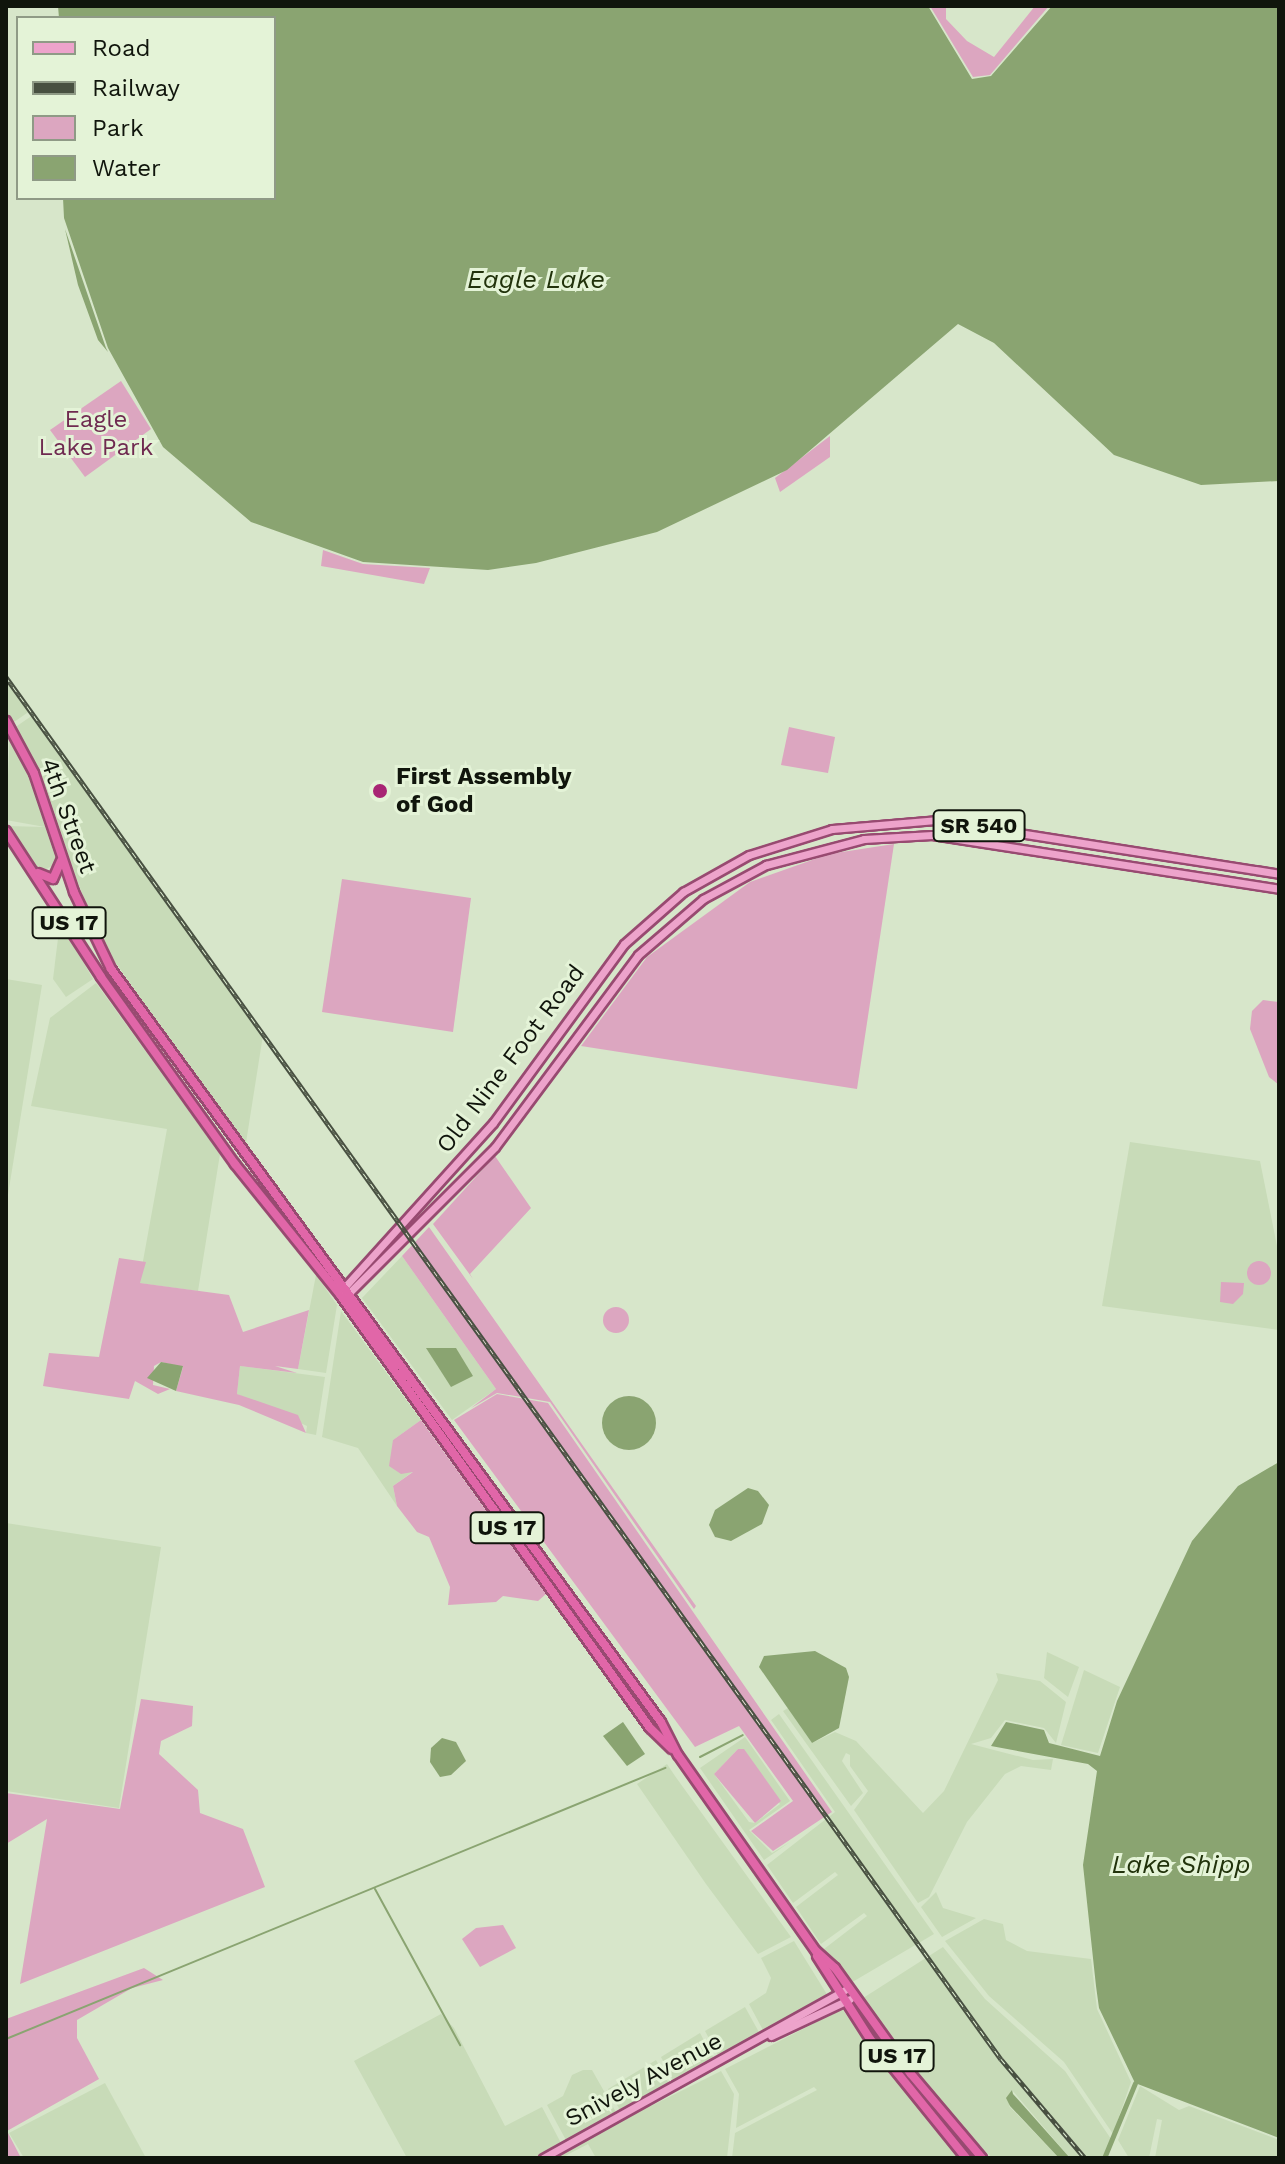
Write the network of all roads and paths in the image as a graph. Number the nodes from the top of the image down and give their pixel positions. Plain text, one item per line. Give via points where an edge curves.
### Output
1 (6, 721) edge
2 (6, 831) edge
3 (61, 856) junction
4 (35, 871) junction
5 (1279, 874) edge
6 (1279, 889) edge
7 (193, 1084) junction
8 (183, 1091) junction
9 (344, 1282) junction
10 (352, 1293) junction
11 (341, 1296) junction
12 (379, 1350) junction
13 (430, 1401) junction
14 (422, 1410) junction
15 (458, 1440) junction
16 (516, 1520) junction
17 (506, 1527) junction
18 (678, 1755) junction
19 (816, 1951) junction
20 (848, 1988) junction
21 (837, 1993) junction
22 (854, 1996) junction
23 (843, 2002) junction
24 (765, 2038) junction
25 (543, 2158) edge
26 (966, 2158) edge
27 (982, 2158) edge

1 - 3 highway, 4th Street / US 17 via 34,773
2 - 4 highway, US 17
3 - 4 highway via 57,877
3 - 7 highway, 4th Street / US 17 via 111,969
4 - 8 highway, US 17 via 101,977
5 - 9 main road, Old Nine Foot Road / SR 540 via 936,820 832,829 760,850 694,885 633,934 590,985 493,1123
6 - 10 main road, Old Nine Foot Road / SR 540 via 932,835 859,840 755,869 694,906 638,955 495,1147
7 - 8 highway
7 - 9 highway, US 17
8 - 11 highway, US 17
9 - 10 highway, US 17
9 - 11 main road
10 - 11 main road
10 - 13 highway, US 17
11 - 12 highway, US 17
12 - 13 highway via 419,1397
12 - 14 highway, US 17
13 - 15 highway, US 17
14 - 15 highway
14 - 17 highway, US 17
15 - 16 highway, US 17
16 - 17 highway
16 - 18 highway, US 17 via 661,1722
17 - 18 highway, US 17 via 650,1728
18 - 19 highway, US 17
19 - 20 highway, US 17
19 - 21 highway, US 17
20 - 21 main road, Snively Avenue
20 - 22 highway, US 17
21 - 23 highway, US 17
21 - 24 main road, Snively Avenue
22 - 23 main road, Snively Avenue
22 - 27 highway, US 17
23 - 24 main road, Snively Avenue
23 - 26 highway, US 17
24 - 25 main road, Snively Avenue

